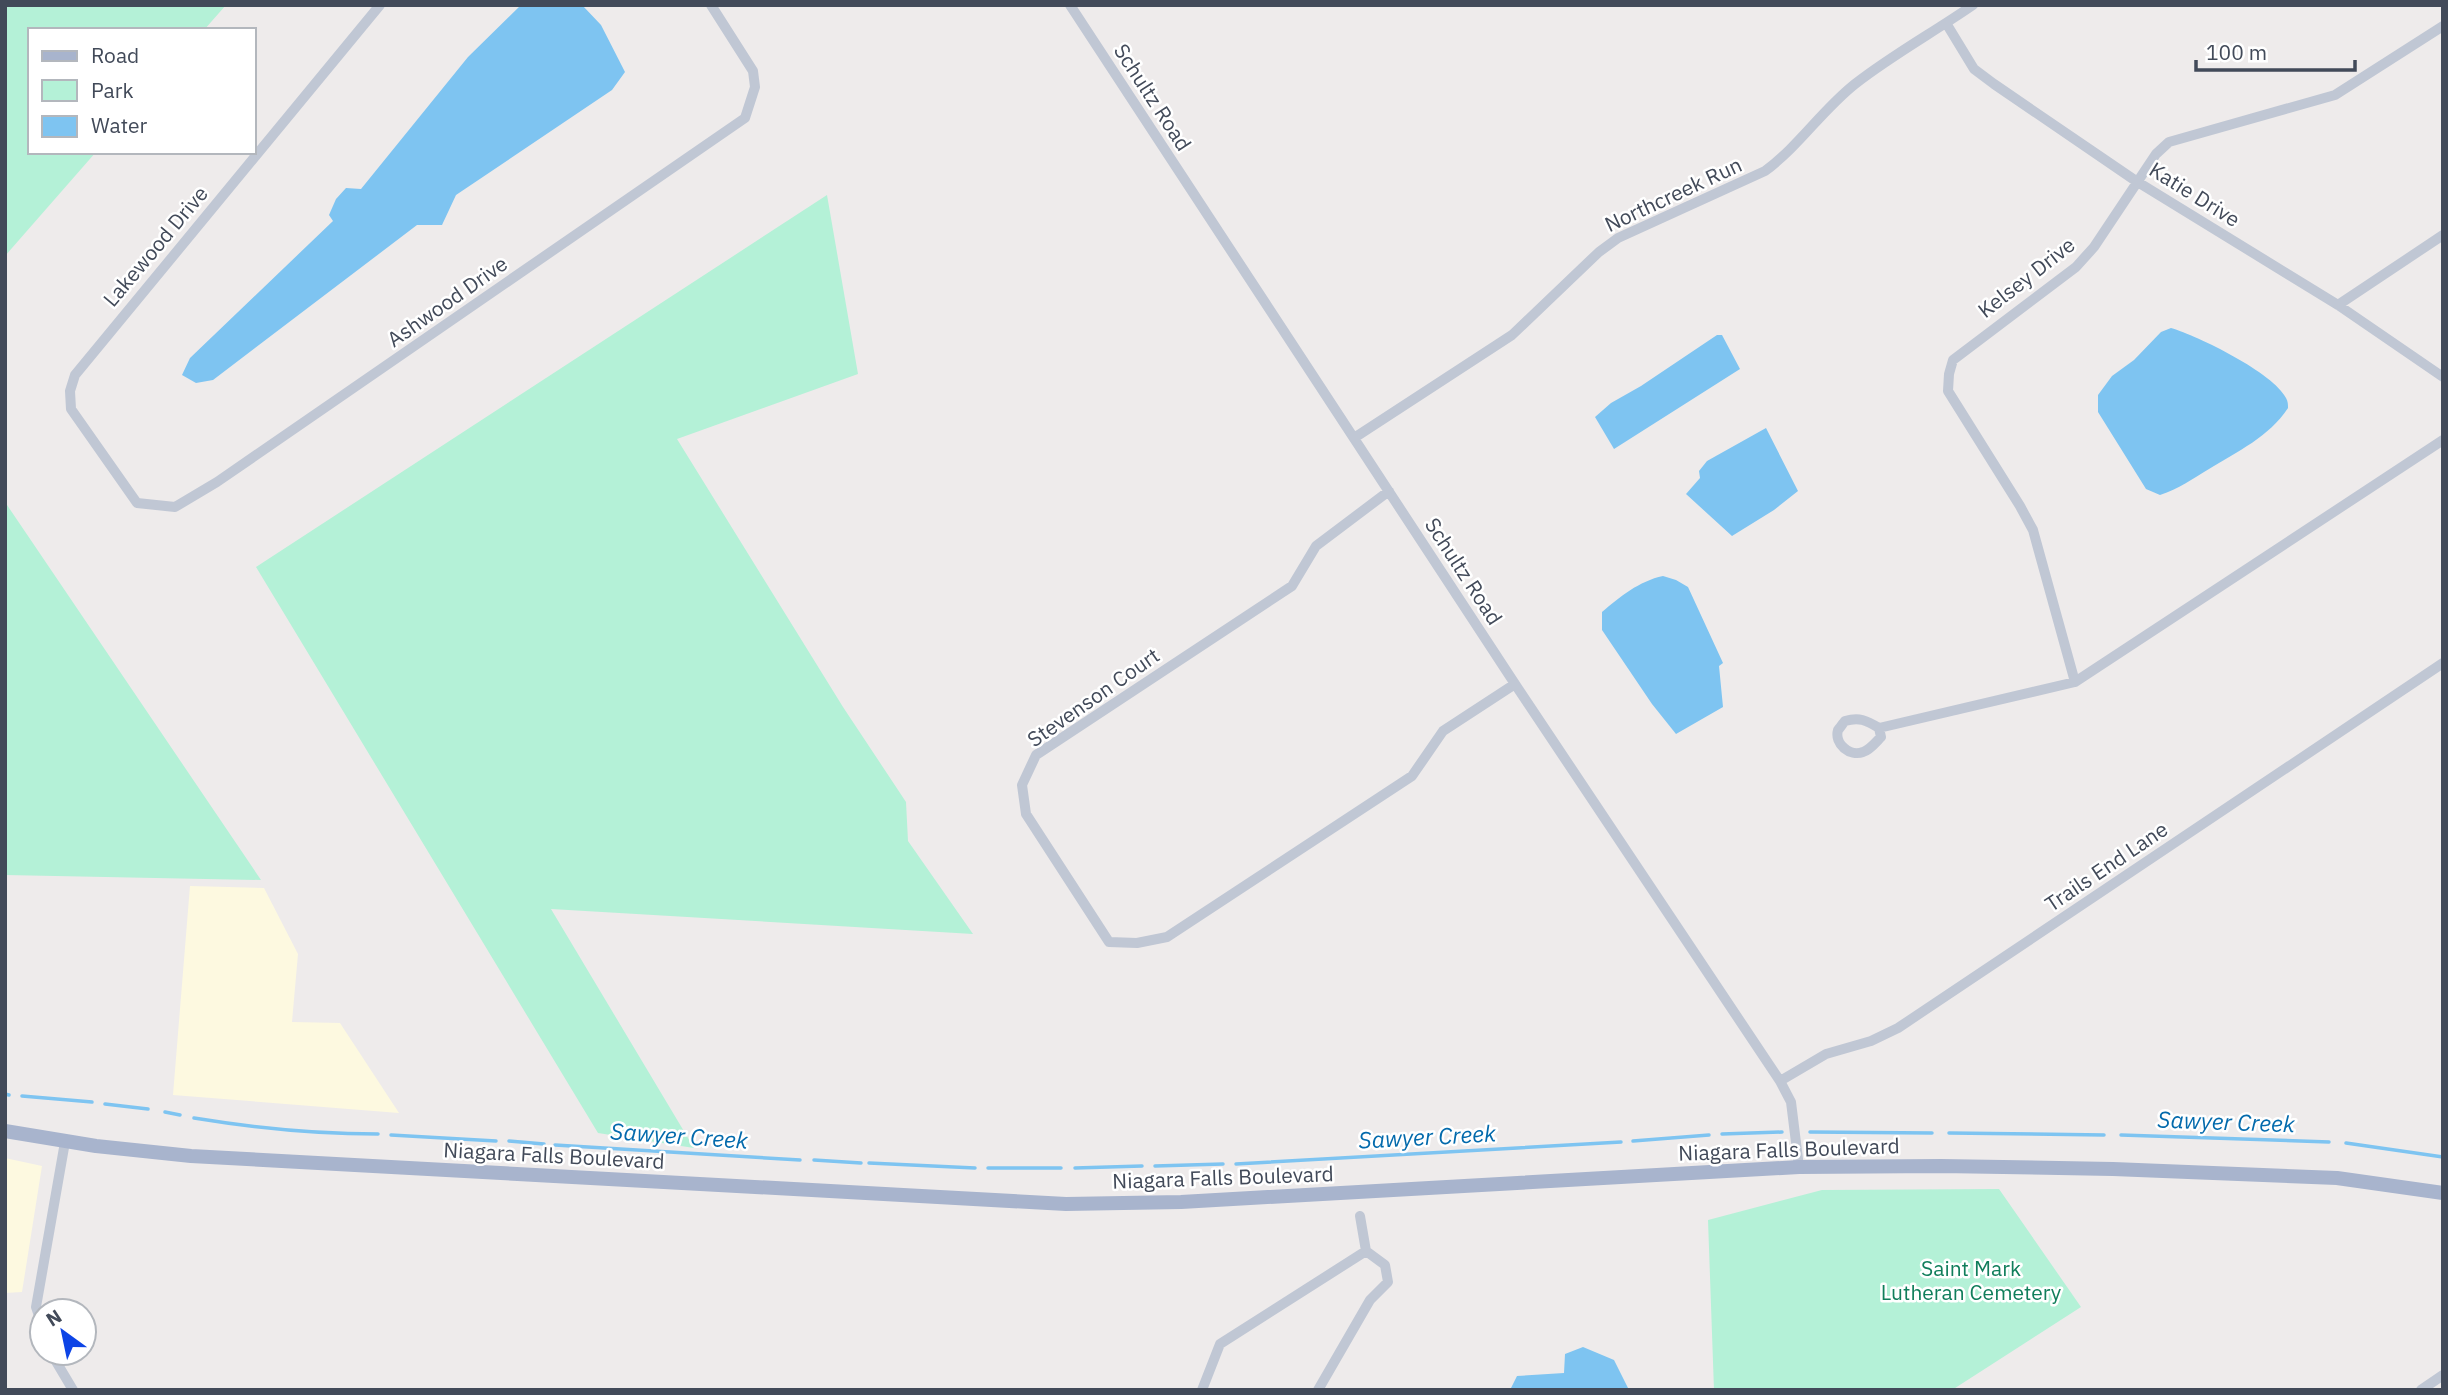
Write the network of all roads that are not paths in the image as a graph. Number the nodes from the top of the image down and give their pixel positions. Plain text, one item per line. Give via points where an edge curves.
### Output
1 (380, 5) edge
2 (711, 5) edge
3 (1070, 5) edge
4 (1973, 5) edge
5 (1946, 23) junction
6 (2443, 26) edge
7 (2136, 181) junction
8 (2443, 235) edge
9 (2339, 305) junction
10 (2443, 377) edge
11 (80, 424) joint
12 (1354, 438) junction
13 (2443, 440) edge
14 (1389, 491) junction
15 (2443, 663) edge
16 (2076, 682) junction
17 (1515, 684) junction
18 (1879, 728) junction
19 (1780, 1081) junction
20 (5, 1131) edge
21 (65, 1142) junction
22 (1799, 1167) junction
23 (2443, 1193) edge
24 (1360, 1216) dead end
25 (1366, 1251) junction
26 (38, 1297) edge
27 (59, 1367) edge
28 (2443, 1375) edge
29 (73, 1390) edge
30 (1202, 1390) edge
31 (1318, 1390) edge
32 (2421, 1390) edge

1 - 11 street, Lakewood Drive via 83,363 70,391 71,409
2 - 11 street, Ashwood Drive via 752,71 755,87 745,118 217,482 174,507 137,503
3 - 12 street, Schultz Road
4 - 5 street, Northcreek Run
5 - 7 street, Katie Drive via 1974,69
5 - 12 street, Northcreek Run via 1855,84 1765,171 1618,238 1512,335
6 - 7 street, Kelsey Drive via 2335,95 2169,142
7 - 9 street, Katie Drive
7 - 16 street, Kelsey Drive via 2076,267 1966,348 1953,360 1949,374 1948,391 2033,530
8 - 9 street
9 - 10 street, Katie Drive
12 - 14 street, Schultz Road
13 - 16 street
14 - 17 street, Schultz Road
14 - 17 street, Stevenson Court via 1316,546 1292,586 1036,755 1022,785 1026,814 1110,942 1167,937 1412,776 1443,732
15 - 19 street, Trails End Lane via 1898,1028 1826,1054
16 - 18 street
17 - 19 street, Schultz Road
18 - 18 street via 1863,719 1845,721 1838,739 1851,753 1863,752 1881,737
19 - 22 street, Schultz Road via 1791,1102
20 - 21 main road, Niagara Falls Boulevard
21 - 22 main road, Niagara Falls Boulevard via 200,1157 1066,1204 1181,1202
21 - 26 street
22 - 23 main road, Niagara Falls Boulevard via 2166,1171 2337,1178
24 - 25 street
25 - 30 street via 1220,1344
25 - 31 street via 1385,1265 1388,1282 1370,1300
27 - 29 street
28 - 32 street

